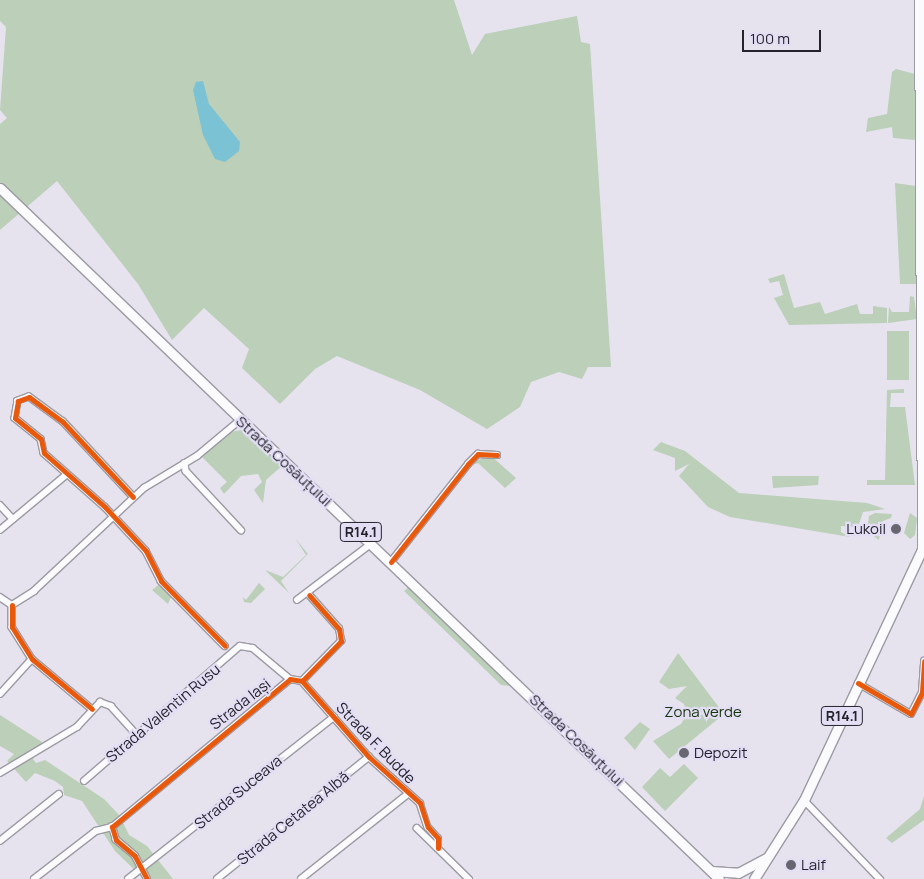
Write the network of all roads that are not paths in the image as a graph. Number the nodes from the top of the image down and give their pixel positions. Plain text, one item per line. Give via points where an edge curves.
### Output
1 (919, 0) edge
2 (0, 188) edge
3 (240, 420) junction
4 (497, 455) dead end
5 (186, 462) junction
6 (66, 475) junction
7 (133, 497) junction
8 (0, 505) edge
9 (113, 518) junction
10 (12, 519) junction
11 (0, 530) edge
12 (240, 530) dead end
13 (372, 543) junction
14 (392, 562) junction
15 (309, 595) junction
16 (0, 597) edge
17 (297, 600) dead end
18 (12, 605) junction
19 (225, 646) dead end
20 (32, 659) junction
21 (924, 661) edge
22 (290, 679) junction
23 (302, 681) junction
24 (858, 683) junction
25 (1, 689) edge
26 (92, 708) junction
27 (334, 717) junction
28 (136, 734) junction
29 (369, 757) junction
30 (0, 773) edge
31 (84, 781) dead end
32 (59, 794) dead end
33 (408, 794) junction
34 (804, 800) junction
35 (417, 828) dead end
36 (111, 829) junction
37 (0, 841) edge
38 (438, 848) junction
39 (772, 853) junction
40 (142, 866) junction
41 (712, 871) junction
42 (34, 879) edge
43 (128, 879) edge
44 (147, 879) edge
45 (217, 879) edge
46 (301, 879) edge
47 (469, 879) edge
48 (719, 879) edge
49 (754, 879) edge
50 (880, 879) edge

1 - 24 main road, R14.1 via 922,70 922,548
2 - 3 main road, Strada Cosăuțului / R14.1
3 - 5 street
3 - 13 main road, Strada Cosăuțului / R14.1
4 - 14 street via 478,454 468,464
5 - 7 street
5 - 12 street via 186,471
6 - 7 street via 44,453 41,439 15,418 14,408 21,398 36,402 79,437
6 - 9 street via 88,490
6 - 10 street
7 - 9 street
8 - 10 street
9 - 18 street via 19,603
9 - 19 street via 146,552 160,581
10 - 11 street
13 - 14 main road, Strada Cosăuțului / R14.1
13 - 15 street
14 - 41 main road, Strada Cosăuțului / R14.1
15 - 17 street
15 - 23 street via 342,636
16 - 18 street
18 - 20 street via 12,627
20 - 25 street
20 - 26 street
21 - 24 street via 922,692 911,714
22 - 23 street, Strada Iași
22 - 28 street, Strada Valentin Rusu via 253,648 240,646
22 - 36 street, Strada Iași
23 - 27 street, Strada F. Budde
24 - 34 main road, R14.1
26 - 28 street via 106,702
26 - 30 street via 77,726
27 - 29 street, Strada F. Budde
27 - 40 street, Strada Suceava
28 - 31 street, Strada Valentin Rusu
29 - 33 street, Strada F. Budde
29 - 45 street, Strada Cetatea Albă
32 - 37 street
33 - 38 street, Strada F. Budde via 424,807
33 - 46 street
34 - 39 main road, R14.1
34 - 50 street
35 - 38 street, Strada F. Budde
36 - 40 street
36 - 42 street, Strada Iași via 96,831
38 - 47 street, Strada F. Budde
39 - 41 main road, R14.1 via 741,872
39 - 49 main road, R14.1
40 - 43 street, Strada Suceava
40 - 44 street
41 - 48 main road, Strada Cosăuțului / R14.1

